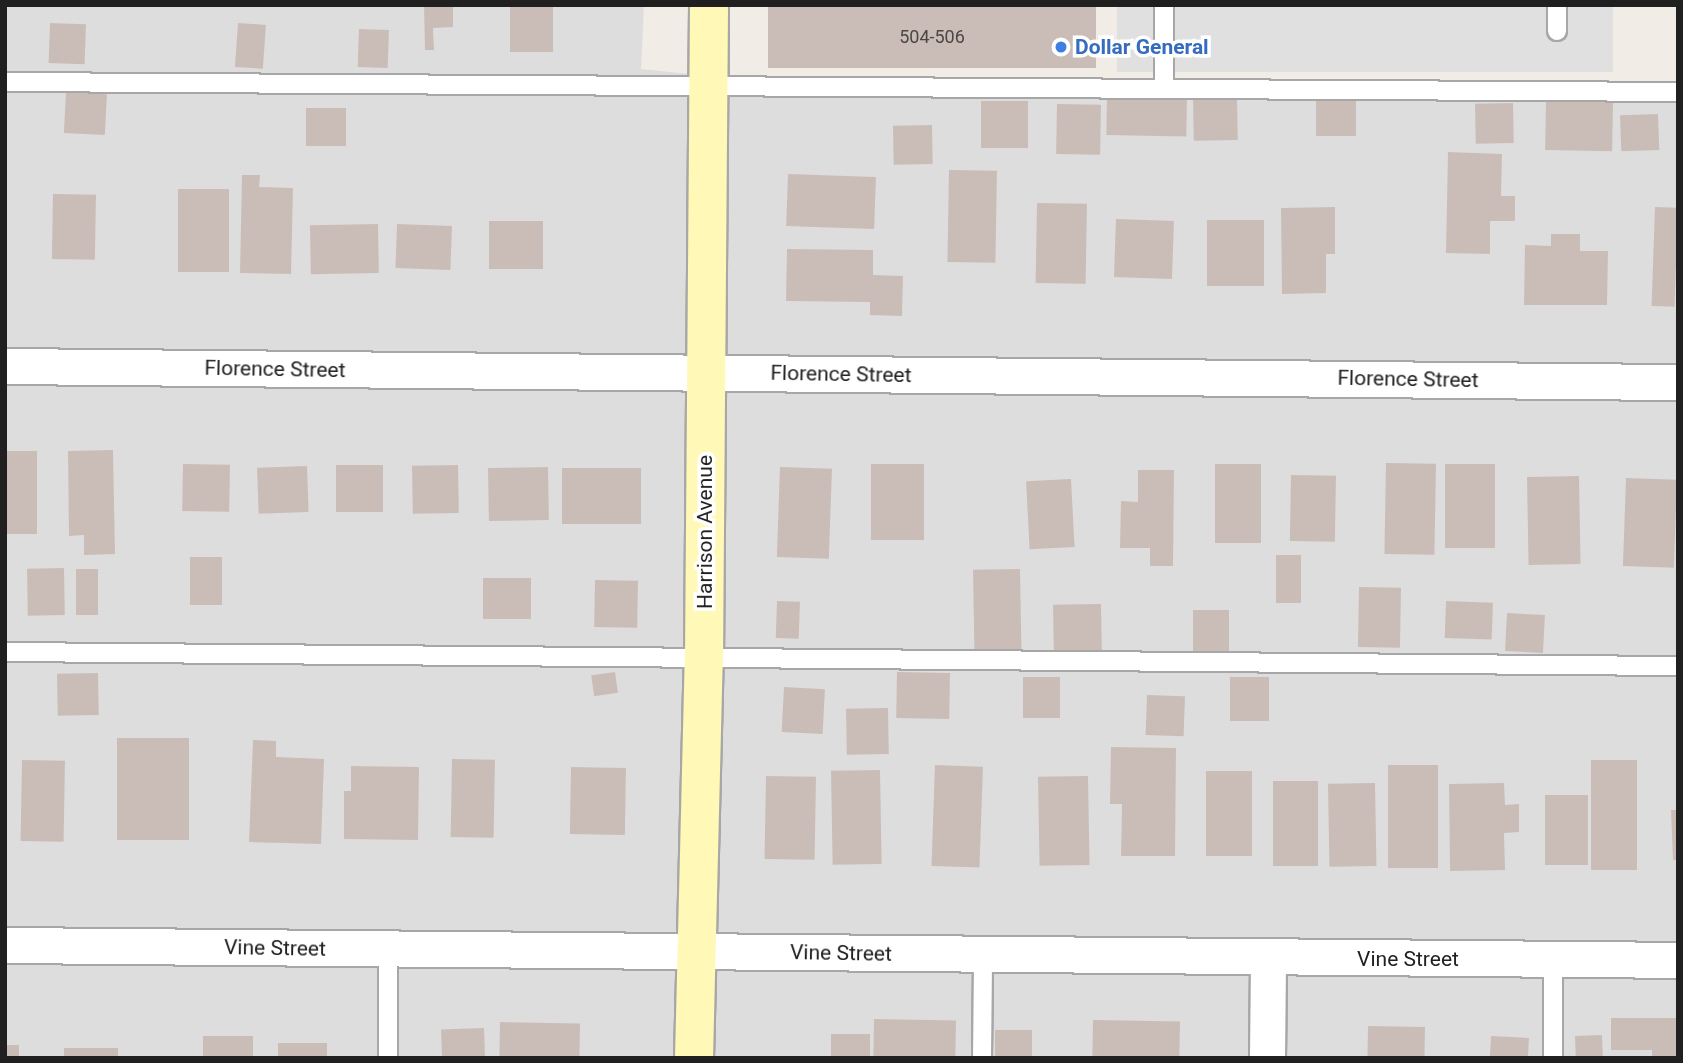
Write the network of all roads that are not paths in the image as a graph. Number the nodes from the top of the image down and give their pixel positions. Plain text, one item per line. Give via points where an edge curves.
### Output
1 (709, 5) edge
2 (1164, 5) edge
3 (1557, 5) edge
4 (1556, 31) dead end
5 (5, 82) edge
6 (709, 86) junction
7 (1164, 89) junction
8 (1678, 92) edge
9 (5, 366) edge
10 (706, 373) junction
11 (1678, 382) edge
12 (5, 652) edge
13 (704, 659) junction
14 (1678, 666) edge
15 (5, 945) edge
16 (388, 949) junction
17 (696, 952) junction
18 (983, 955) junction
19 (1268, 958) junction
20 (1553, 960) junction
21 (1678, 960) edge
22 (388, 1058) edge
23 (694, 1058) edge
24 (982, 1058) edge
25 (1267, 1058) edge
26 (1553, 1058) edge

1 - 6 street, Harrison Avenue
2 - 7 lane
3 - 4 lane
5 - 6 lane
6 - 7 lane
6 - 10 street, Harrison Avenue
7 - 8 lane
9 - 10 street, Florence Street
10 - 11 street, Florence Street
10 - 13 street, Harrison Avenue
12 - 13 lane
13 - 14 lane
13 - 17 street, Harrison Avenue
15 - 16 street, Vine Street
16 - 17 street, Vine Street
16 - 22 lane
17 - 18 street, Vine Street
17 - 23 street, Harrison Avenue
18 - 19 street, Vine Street
18 - 24 lane
19 - 20 street, Vine Street
19 - 25 street
20 - 21 street, Vine Street
20 - 26 lane

